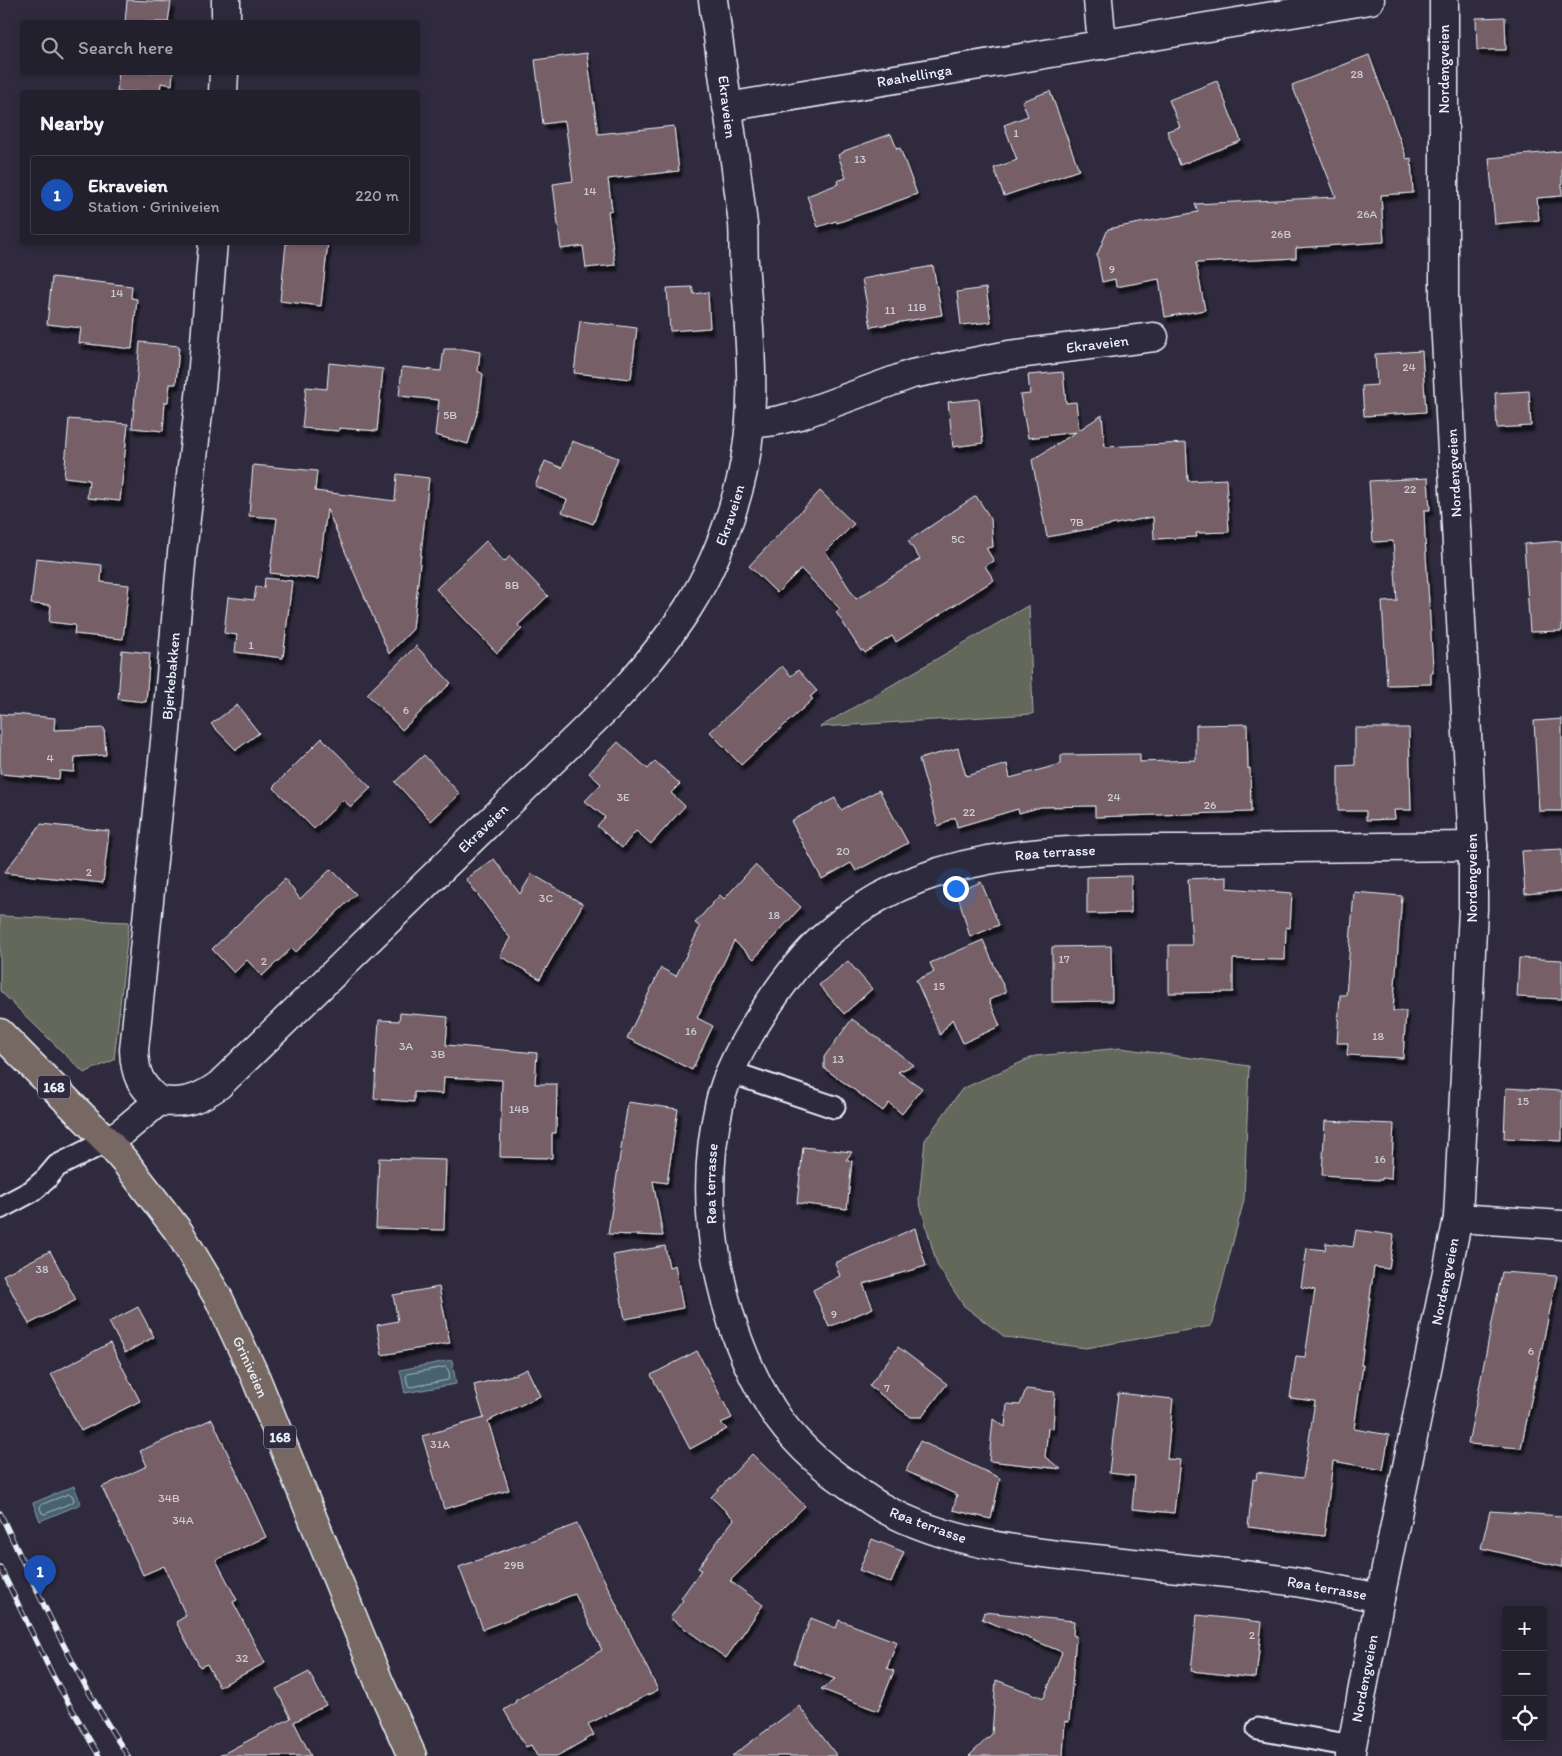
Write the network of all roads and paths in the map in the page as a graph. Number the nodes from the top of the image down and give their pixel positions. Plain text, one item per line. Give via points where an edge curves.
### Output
1 (226, 0) edge
2 (713, 0) edge
3 (1098, 0) edge
4 (1370, 0) edge
5 (1444, 0) edge
6 (226, 20) edge
7 (1102, 45) junction
8 (224, 75) edge
9 (223, 90) edge
10 (727, 107) junction
11 (213, 245) edge
12 (1154, 337) dead end
13 (750, 424) junction
14 (1473, 846) junction
15 (0, 1033) edge
16 (730, 1072) junction
17 (159, 1101) junction
18 (834, 1107) dead end
19 (107, 1141) junction
20 (0, 1208) edge
21 (1458, 1218) junction
22 (1562, 1225) edge
23 (1380, 1598) junction
24 (1258, 1729) dead end
25 (1351, 1751) edge
26 (412, 1756) edge

1 - 6 street
2 - 10 street, Ekraveien
3 - 7 street
4 - 7 street, Røahellinga
5 - 14 street, Nordengveien via 1444,301
7 - 10 street, Røahellinga
8 - 9 street
10 - 13 street, Ekraveien via 743,226 752,356
11 - 17 street, Bjerkebakken via 134,1050 134,1065 140,1081
12 - 13 street, Ekraveien via 1009,355 912,374 800,415
13 - 17 street, Ekraveien via 737,497 706,576 689,607 641,671 582,733 219,1085 192,1100 176,1103
14 - 16 street, Røa terrasse via 1099,850 1026,854 977,861 935,872 856,911 824,936 779,987 750,1032
14 - 21 street, Nordengveien via 1473,909
15 - 19 main road, Griniveien / 168
16 - 18 lane
16 - 23 street, Røa terrasse via 719,1104 710,1173 710,1219 726,1306 741,1349 772,1410 802,1446 836,1476 878,1506 913,1523 975,1542 1034,1552 1287,1581
17 - 19 street
19 - 20 lane via 57,1166 32,1191
19 - 26 main road, Griniveien / 168 via 179,1232 232,1325 378,1682
21 - 22 street
21 - 23 street, Nordengveien
23 - 25 street, Nordengveien
24 - 25 lane, Nordengveien

